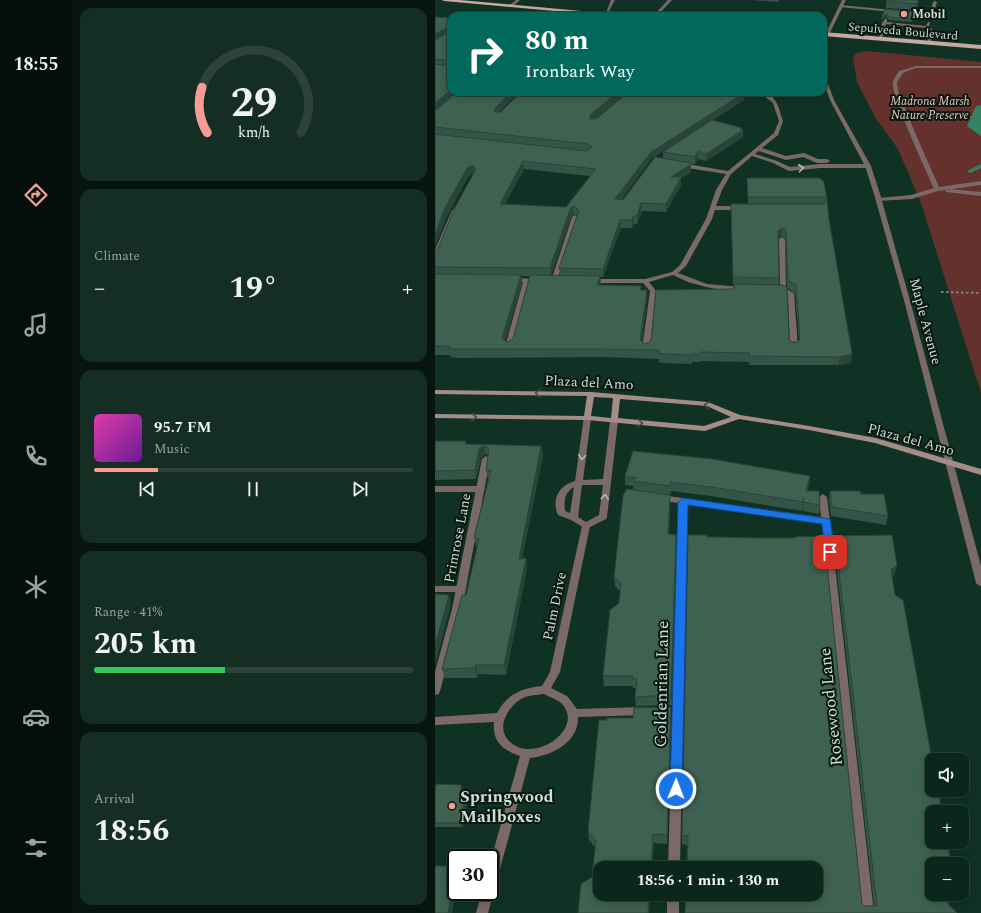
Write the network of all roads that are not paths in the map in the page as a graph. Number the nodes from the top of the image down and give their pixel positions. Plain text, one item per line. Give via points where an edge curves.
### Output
1 (444, 0) edge
2 (518, 0) edge
3 (613, 0) edge
4 (671, 0) edge
5 (844, 0) edge
6 (935, 2) dead end
7 (511, 6) junction
8 (841, 6) junction
9 (889, 10) junction
10 (896, 11) edge
11 (903, 11) edge
12 (582, 12) edge
13 (607, 12) edge
14 (659, 12) edge
15 (932, 14) junction
16 (886, 19) junction
17 (929, 23) junction
18 (827, 30) edge
19 (827, 34) edge
20 (880, 39) junction
21 (929, 43) junction
22 (981, 47) edge
23 (981, 67) edge
24 (827, 86) edge
25 (767, 96) edge
26 (759, 149) junction
27 (751, 154) junction
28 (677, 164) edge
29 (867, 164) junction
30 (729, 173) junction
31 (981, 183) edge
32 (937, 189) junction
33 (981, 194) edge
34 (879, 200) junction
35 (456, 206) edge
36 (713, 208) junction
37 (752, 208) edge
38 (575, 217) edge
39 (782, 239) edge
40 (435, 257) edge
41 (674, 273) junction
42 (504, 280) edge
43 (527, 281) junction
44 (554, 281) junction
45 (562, 281) edge
46 (585, 281) edge
47 (645, 281) junction
48 (745, 289) edge
49 (768, 289) edge
50 (783, 290) junction
51 (509, 347) edge
52 (794, 348) edge
53 (646, 349) edge
54 (435, 392) edge
55 (591, 394) junction
56 (617, 396) junction
57 (435, 416) edge
58 (738, 417) junction
59 (587, 418) junction
60 (614, 421) junction
61 (486, 459) edge
62 (949, 462) junction
63 (981, 472) edge
64 (579, 482) junction
65 (606, 482) junction
66 (435, 489) edge
67 (481, 489) junction
68 (823, 497) dead end
69 (654, 498) edge
70 (683, 502) junction
71 (574, 518) junction
72 (826, 521) junction
73 (586, 526) junction
74 (981, 583) edge
75 (435, 589) edge
76 (461, 589) junction
77 (545, 690) junction
78 (435, 691) edge
79 (655, 711) edge
80 (573, 713) junction
81 (499, 717) junction
82 (435, 721) edge
83 (526, 754) junction
84 (499, 852) edge
85 (674, 861) edge
86 (485, 901) edge
87 (673, 901) edge
88 (482, 913) edge
89 (673, 913) edge
90 (868, 913) edge

1 - 7 main road
2 - 7 street
3 - 13 street
4 - 14 street
5 - 8 street
6 - 15 street
7 - 12 main road
8 - 9 street
8 - 18 street
9 - 10 street
9 - 16 street
11 - 15 street
15 - 17 street
16 - 17 street
16 - 20 street
17 - 21 street
19 - 20 main road, Sepulveda Boulevard
20 - 21 main road, Sepulveda Boulevard
21 - 22 main road, Sepulveda Boulevard
23 - 32 street via 916,67 901,72 895,82 913,135
24 - 29 street, Maple Avenue
25 - 26 street via 775,102 781,121 776,134
26 - 27 street
26 - 29 street via 787,158 805,155 817,161
27 -> 29 street via 789,170
27 - 30 street
28 - 30 street
29 - 34 street, Maple Avenue
30 - 36 street via 719,190
31 - 32 street
32 - 33 street
32 - 34 street via 912,196
34 - 62 street, Maple Avenue
35 - 40 street
36 - 37 street
36 - 41 street via 683,266
38 - 44 street
39 - 50 street
41 - 47 street
41 - 48 street via 684,279 716,289
42 - 43 street
43 - 44 street
43 - 51 street
44 - 45 street
46 - 47 street
47 - 53 street via 653,291
49 - 50 street
50 - 52 street via 791,293
55 -> 54 main road, Plaza del Amo
55 - 56 main road, Plaza del Amo
55 - 59 main road
58 -> 56 main road, Plaza del Amo via 708,404
56 - 60 main road
57 -> 59 main road, Plaza del Amo
60 -> 58 main road, Plaza del Amo via 705,429
58 - 62 main road, Plaza del Amo via 876,441
59 - 60 main road, Plaza del Amo
59 -> 64 street
60 - 65 street
61 - 67 street, Primrose Lane
62 - 63 main road, Plaza del Amo
62 - 74 street, Maple Avenue
64 - 65 street
64 - 71 street
64 - 71 street via 569,484 563,490 560,505 561,512
73 -> 65 street via 603,517
66 - 67 street
67 - 76 street, Primrose Lane
68 - 72 street, Rosewood Lane
69 - 70 street
70 - 72 street
70 - 85 street, Goldenrian Lane via 674,710
71 - 73 street
72 - 90 street, Rosewood Lane
73 - 77 street, Palm Drive via 555,672
75 - 76 street
76 - 78 street, Primrose Lane
77 - 80 street via 558,694 568,702
77 - 81 street via 517,696 506,705
79 - 80 street
80 - 83 street via 573,725 556,747 541,753
81 - 82 street
81 - 83 street via 498,730 502,741 512,750
83 - 84 street
86 - 88 street
87 - 89 street

